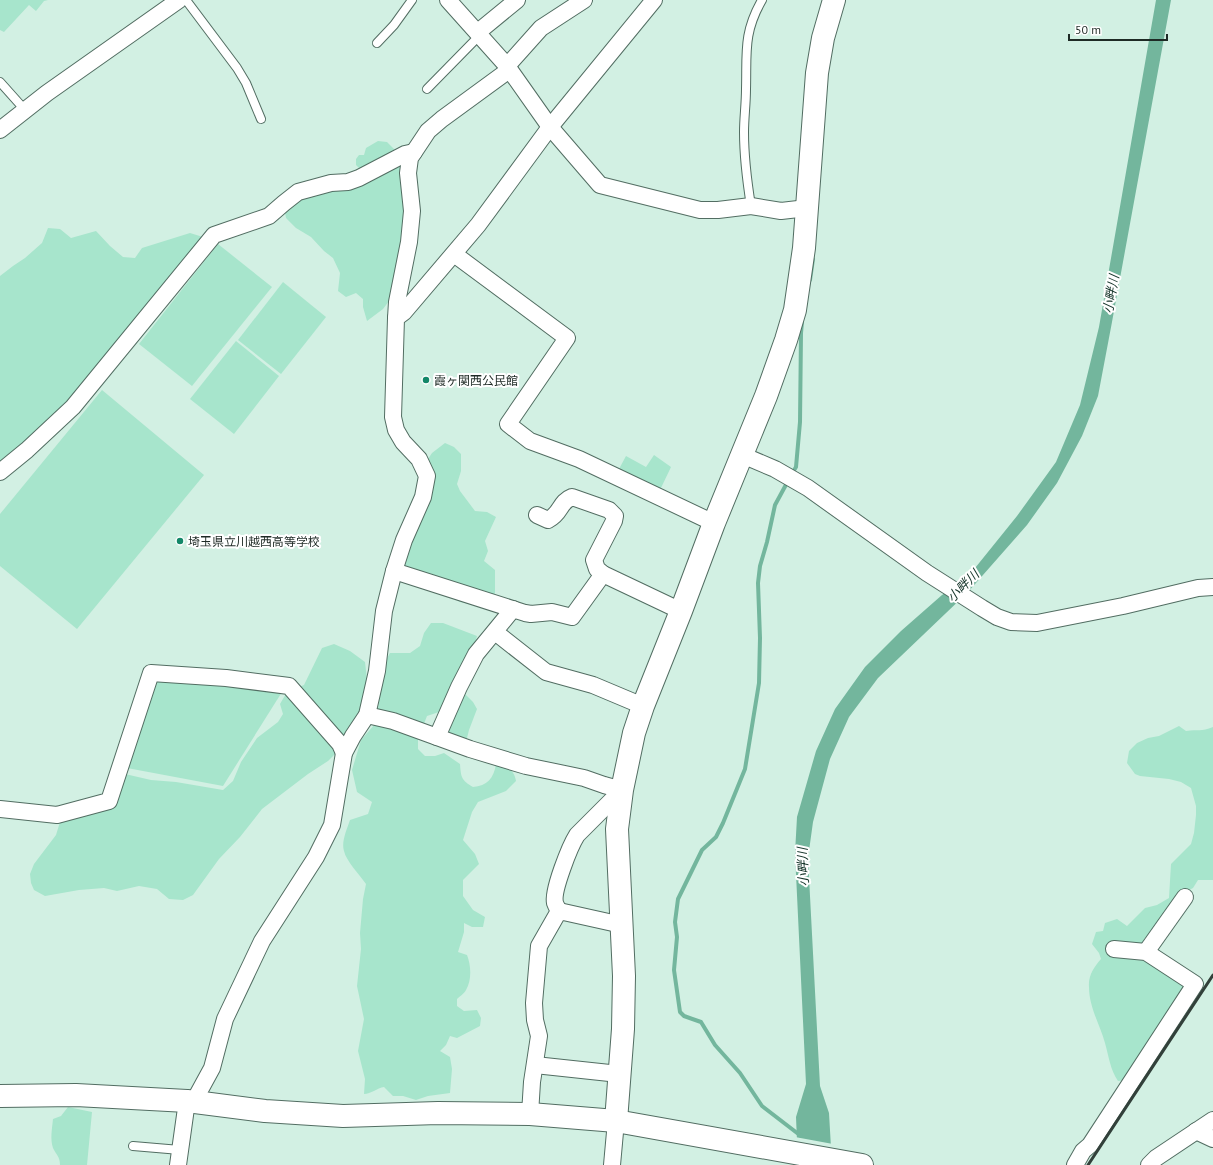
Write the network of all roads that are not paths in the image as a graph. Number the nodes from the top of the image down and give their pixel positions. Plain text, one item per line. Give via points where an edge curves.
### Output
1 (179, 0) edge
2 (186, 0) edge
3 (412, 0) edge
4 (448, 0) edge
5 (517, 0) edge
6 (654, 0) edge
7 (762, 0) edge
8 (834, 0) edge
9 (576, 2) edge
10 (159, 5) edge
11 (479, 34) junction
12 (377, 43) dead end
13 (508, 68) junction
14 (0, 82) edge
15 (427, 89) dead end
16 (25, 110) junction
17 (261, 119) dead end
18 (550, 127) junction
19 (0, 130) edge
20 (414, 152) junction
21 (751, 206) junction
22 (807, 208) junction
23 (454, 254) junction
24 (396, 318) junction
25 (742, 455) junction
26 (0, 472) edge
27 (537, 515) dead end
28 (714, 523) junction
29 (394, 571) junction
30 (603, 574) junction
31 (1213, 587) edge
32 (513, 609) junction
33 (681, 611) junction
34 (495, 632) junction
35 (643, 706) junction
36 (367, 715) junction
37 (437, 737) junction
38 (344, 753) junction
39 (622, 790) junction
40 (0, 809) edge
41 (1185, 897) dead end
42 (559, 911) junction
43 (622, 925) junction
44 (1114, 949) dead end
45 (1146, 952) junction
46 (535, 1065) junction
47 (619, 1074) junction
48 (0, 1096) edge
49 (190, 1101) junction
50 (530, 1114) junction
51 (1213, 1120) edge
52 (616, 1122) junction
53 (1196, 1131) junction
54 (1213, 1139) edge
55 (133, 1146) dead end
56 (179, 1158) edge
57 (853, 1163) edge
58 (612, 1165) edge
59 (1074, 1165) edge
60 (1149, 1165) edge

1 - 10 street
2 - 17 lane via 240,73
3 - 12 lane
4 - 11 street
5 - 11 street
6 - 18 street
7 - 21 lane via 748,30 746,53 744,131
8 - 22 street via 823,38 818,73
9 - 13 street via 541,28
10 - 16 street
11 - 13 street
11 - 15 lane
13 - 18 street
13 - 20 street via 428,131
14 - 16 lane
16 - 19 street
18 - 21 street via 600,185 700,210
18 - 23 street via 494,205
20 - 24 street via 408,167 412,211
20 - 26 street via 348,182 331,183 298,192 269,216 214,235 73,407
21 - 22 street via 781,211
22 - 25 street via 795,310 766,396
23 - 24 street
23 - 28 street via 567,338 508,424 530,441 579,459
24 - 29 street via 393,417 396,430 419,459 427,476 423,497 404,540
25 - 28 street
25 - 31 street via 775,469 808,488 927,573 997,617 1011,622 1037,624 1198,588
27 - 30 street via 548,520 555,516 564,501 572,497 614,513 614,521 594,560 597,569
28 - 33 street
29 - 32 street
29 - 36 street via 384,611 377,671
30 - 32 street via 572,617 552,612 530,614
30 - 33 street
32 - 34 street
33 - 35 street
34 - 35 street via 546,672 593,685
34 - 37 street via 476,654
35 - 39 street via 634,733
36 - 37 street via 393,720
36 - 38 street
37 - 39 street via 526,766 584,778
38 - 40 street via 340,744 289,686 226,678 151,673 109,801 57,815
38 - 49 street via 332,826 316,857 262,941 225,1019 212,1068
39 - 42 street via 572,843 557,884 555,902
39 - 43 street via 617,829
41 - 45 street
42 - 43 street
42 - 46 street via 539,946 534,1003 539,1036
43 - 47 street via 623,1029
44 - 45 street
45 - 59 street via 1195,984 1090,1145
46 - 47 street
46 - 50 street
47 - 52 street
48 - 49 street via 76,1095
49 - 50 street via 265,1111 343,1116
49 - 56 street
50 - 52 street
51 - 53 street
52 - 57 street
52 - 58 street
53 - 54 street
53 - 60 street
55 - 56 lane

